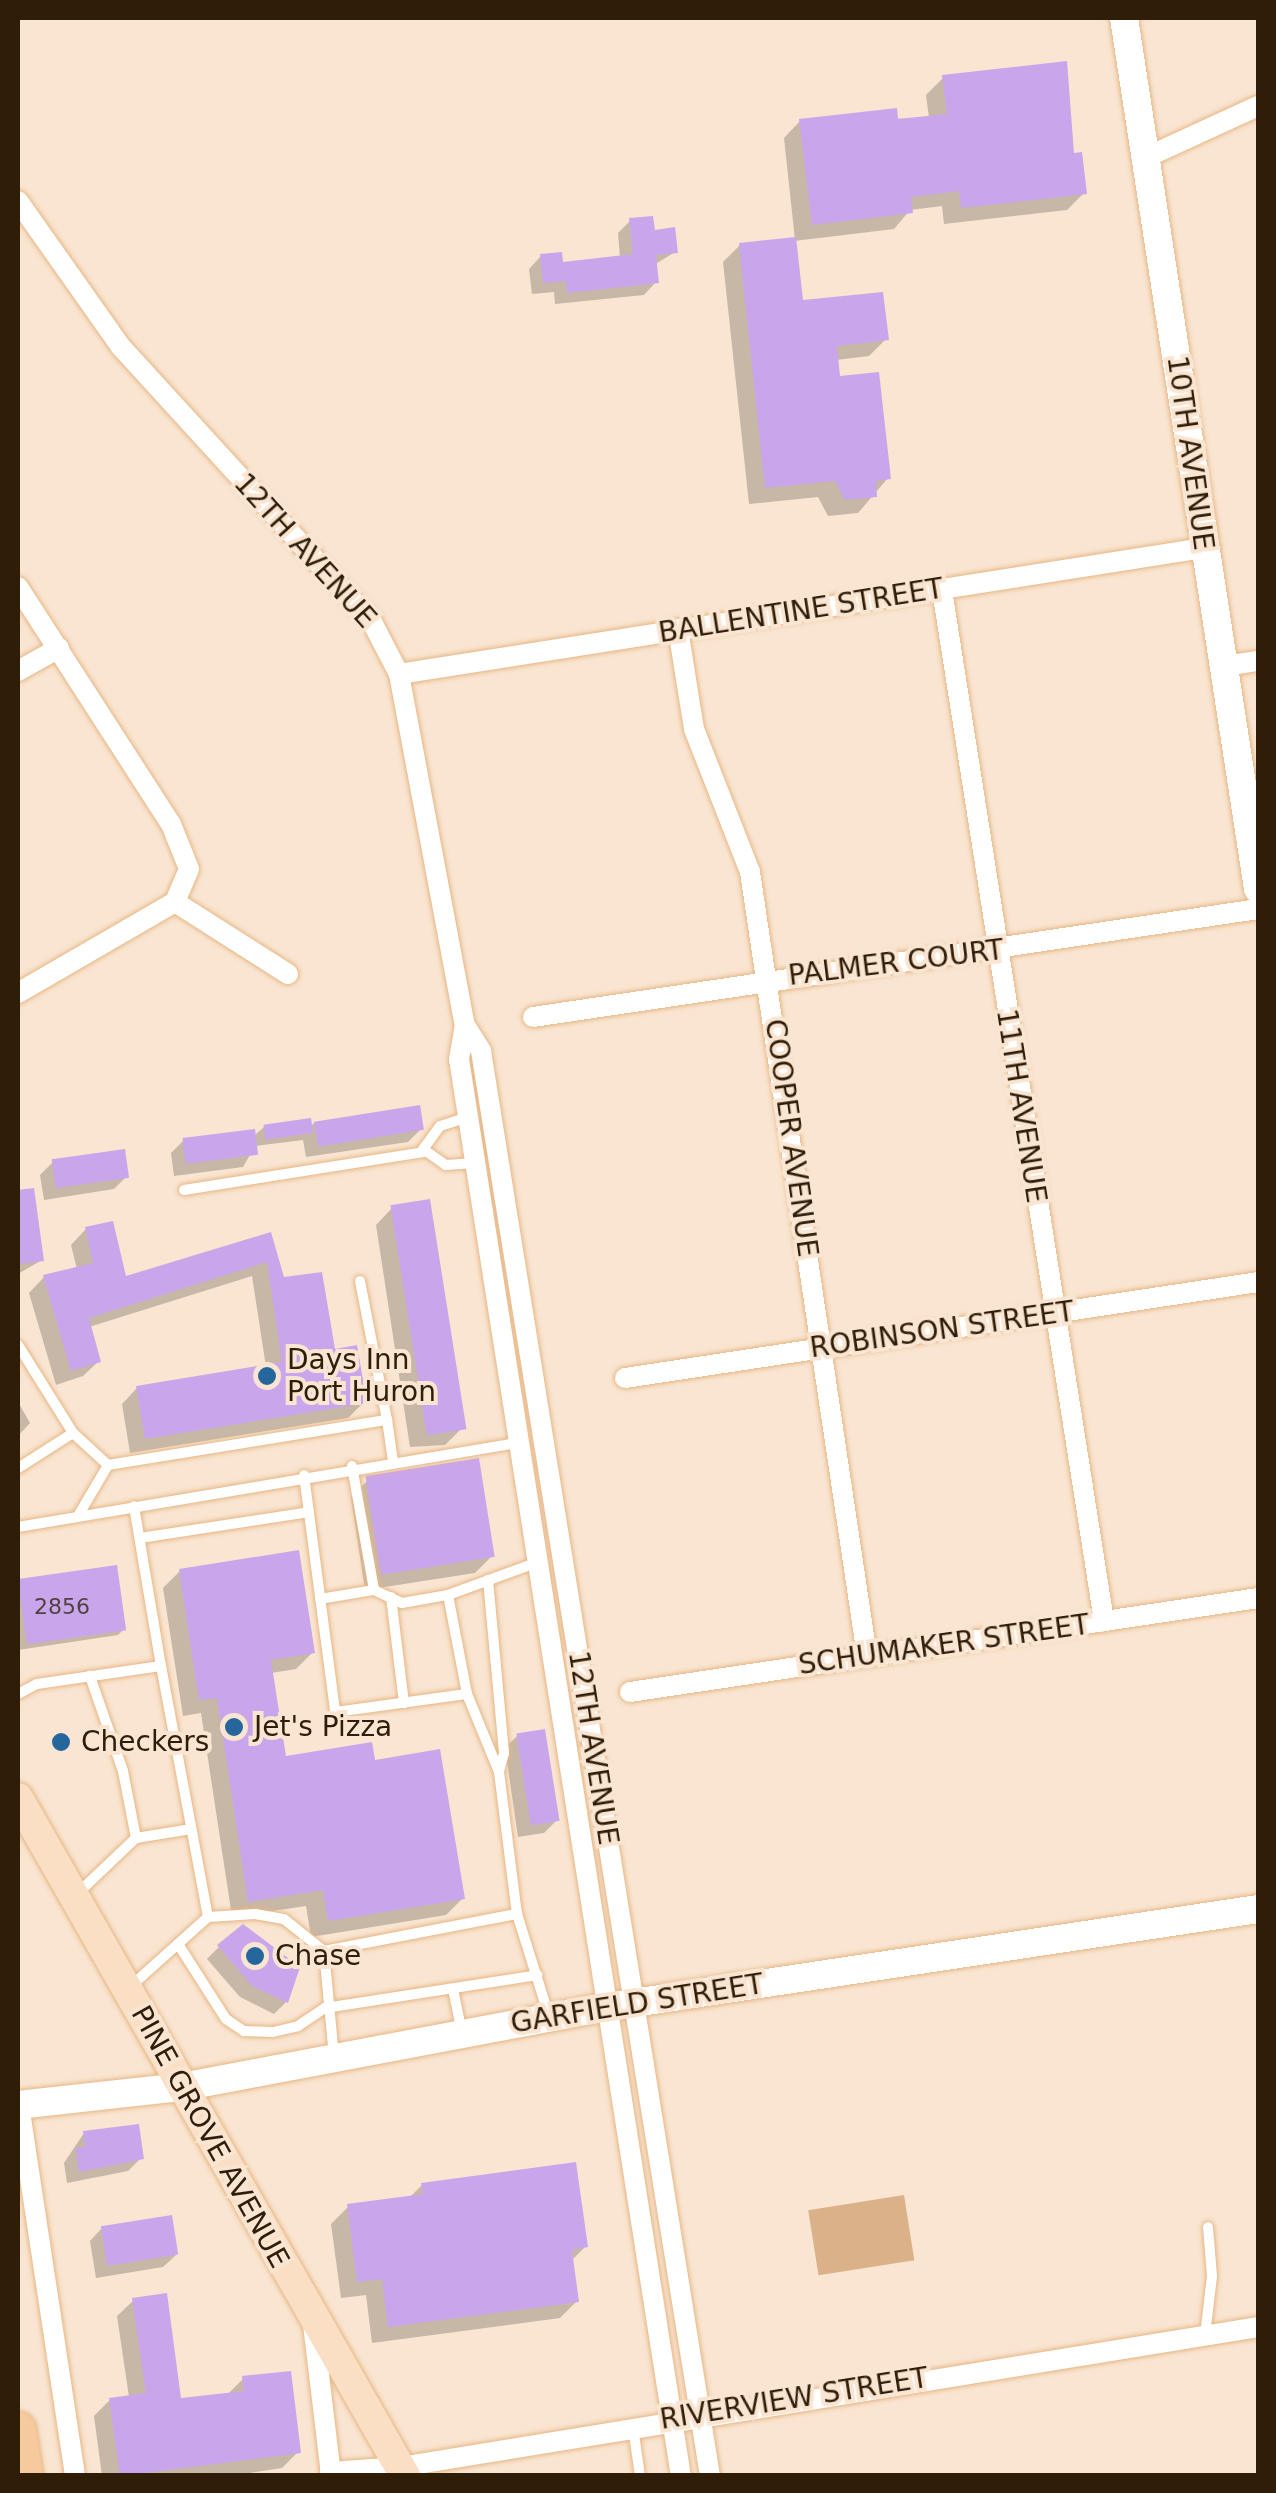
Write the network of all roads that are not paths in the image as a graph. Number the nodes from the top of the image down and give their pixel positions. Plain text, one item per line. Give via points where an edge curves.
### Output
1 (1124, 18) edge
2 (1258, 106) edge
3 (1146, 157) junction
4 (18, 201) edge
5 (1204, 548) junction
6 (18, 587) edge
7 (942, 590) junction
8 (678, 629) junction
9 (58, 648) junction
10 (1258, 661) edge
11 (1224, 666) junction
12 (18, 671) edge
13 (399, 674) junction
14 (1258, 889) edge
15 (175, 902) junction
16 (1258, 909) edge
17 (996, 951) junction
18 (288, 974) dead end
19 (768, 980) junction
20 (18, 993) edge
21 (533, 1017) dead end
22 (464, 1025) junction
23 (468, 1117) junction
24 (425, 1152) junction
25 (475, 1163) junction
26 (184, 1190) dead end
27 (360, 1280) dead end
28 (1258, 1282) edge
29 (1054, 1314) junction
30 (18, 1345) edge
31 (821, 1347) junction
32 (625, 1378) dead end
33 (386, 1420) junction
34 (73, 1433) junction
35 (517, 1443) junction
36 (394, 1461) junction
37 (108, 1465) junction
38 (352, 1466) junction
39 (18, 1468) edge
40 (304, 1475) junction
41 (134, 1506) junction
42 (308, 1512) junction
43 (78, 1516) junction
44 (18, 1526) edge
45 (140, 1538) junction
46 (539, 1562) junction
47 (488, 1580) junction
48 (374, 1590) junction
49 (448, 1594) junction
50 (391, 1598) junction
51 (1258, 1598) edge
52 (320, 1599) junction
53 (1104, 1621) junction
54 (867, 1656) junction
55 (161, 1666) junction
56 (90, 1676) junction
57 (630, 1692) dead end
58 (18, 1694) edge
59 (467, 1694) junction
60 (404, 1703) junction
61 (499, 1772) junction
62 (18, 1798) edge
63 (192, 1829) junction
64 (136, 1838) junction
65 (74, 1897) junction
66 (1258, 1909) edge
67 (516, 1914) junction
68 (208, 1918) junction
69 (178, 1944) junction
70 (324, 1951) junction
71 (537, 1974) junction
72 (453, 1989) junction
73 (127, 1990) junction
74 (620, 2005) junction
75 (324, 2008) junction
76 (549, 2017) junction
77 (462, 2034) junction
78 (334, 2058) junction
79 (182, 2087) junction
80 (18, 2105) edge
81 (1208, 2227) dead end
82 (312, 2319) junction
83 (1258, 2326) edge
84 (1206, 2335) junction
85 (700, 2415) junction
86 (672, 2419) junction
87 (632, 2424) junction
88 (18, 2429) edge
89 (402, 2471) edge
90 (331, 2474) edge
91 (25, 2476) edge
92 (75, 2476) edge
93 (640, 2476) edge
94 (681, 2476) edge
95 (710, 2476) edge

1 - 3 street, 10TH AVENUE
2 - 3 street
3 - 5 street, 10TH AVENUE
4 - 13 street, 12TH AVENUE via 121,348 372,622
5 - 7 street, BALLENTINE STREET
5 - 11 street, 10TH AVENUE
6 - 9 street
7 - 8 street, BALLENTINE STREET
7 - 17 street, 11TH AVENUE
8 - 13 street, BALLENTINE STREET
8 - 19 street, COOPER AVENUE via 694,729 750,872
9 - 12 street
9 - 15 street via 171,824 189,869
10 - 11 street
11 - 14 street, 10TH AVENUE
13 - 22 street, 12TH AVENUE
15 - 18 street
15 - 20 street
16 - 17 street, PALMER COURT
17 - 19 street, PALMER COURT
17 - 29 street, 11TH AVENUE
19 - 21 street, PALMER COURT
19 - 31 street, COOPER AVENUE
22 - 23 street, 12TH AVENUE via 459,1060
22 - 74 street, 12TH AVENUE via 480,1051
23 - 24 lane via 428,1136
23 - 25 street, 12TH AVENUE
24 - 25 lane via 446,1165
24 - 26 lane
25 - 35 street, 12TH AVENUE
27 - 33 lane
28 - 29 street, ROBINSON STREET
29 - 31 street, ROBINSON STREET
29 - 53 street, 11TH AVENUE
30 - 34 lane
31 - 32 street, ROBINSON STREET
31 - 54 street, COOPER AVENUE
33 - 36 lane
33 - 37 lane
34 - 37 lane
34 - 39 lane
35 - 36 lane
35 - 46 street, 12TH AVENUE
36 - 38 lane
37 - 43 lane
38 - 40 lane
38 - 48 lane
40 - 41 lane
40 - 42 lane
41 - 43 lane
41 - 45 lane
42 - 45 lane
42 - 52 lane
43 - 44 lane
45 - 55 lane
46 - 47 lane
46 - 74 street, 12TH AVENUE
47 - 49 lane
47 - 61 lane via 504,1753
48 - 50 lane
48 - 52 lane
49 - 50 lane
49 - 59 lane
50 - 60 lane
51 - 53 street, SCHUMAKER STREET
52 - 60 lane via 335,1712
53 - 54 street, SCHUMAKER STREET
54 - 57 street, SCHUMAKER STREET
55 - 56 lane
55 - 63 lane
56 - 58 lane via 37,1684
56 - 64 lane via 123,1771
59 - 60 lane
59 - 61 lane
61 - 67 lane
62 - 65 main road, PINE GROVE AVENUE
63 - 64 lane
63 - 68 lane
64 - 65 lane
65 - 73 main road, PINE GROVE AVENUE
66 - 74 street, GARFIELD STREET
67 - 70 lane
67 - 71 lane
68 - 69 lane
68 - 70 lane via 254,1914 284,1920
69 - 73 lane
69 - 75 lane via 226,2019 244,2031 298,2026
70 - 75 lane
71 - 72 lane
71 - 76 lane
72 - 75 lane
72 - 77 lane
73 - 79 main road, PINE GROVE AVENUE
74 - 76 street, GARFIELD STREET
74 - 85 street, 12TH AVENUE
74 - 86 street, 12TH AVENUE
75 - 78 lane
76 - 77 street, GARFIELD STREET
77 - 78 street, GARFIELD STREET
78 - 79 street, GARFIELD STREET
79 - 80 street, GARFIELD STREET
79 - 82 main road, PINE GROVE AVENUE
80 - 92 street
81 - 84 lane
82 - 89 main road, PINE GROVE AVENUE
82 - 90 street
83 - 84 street, RIVERVIEW STREET
84 - 85 street, RIVERVIEW STREET
85 - 86 street, RIVERVIEW STREET
85 - 95 street, 12TH AVENUE
86 - 87 street, RIVERVIEW STREET
86 - 94 street, 12TH AVENUE
87 - 89 street, RIVERVIEW STREET
87 - 93 lane
88 - 91 highway
89 - 90 street, RIVERVIEW STREET

